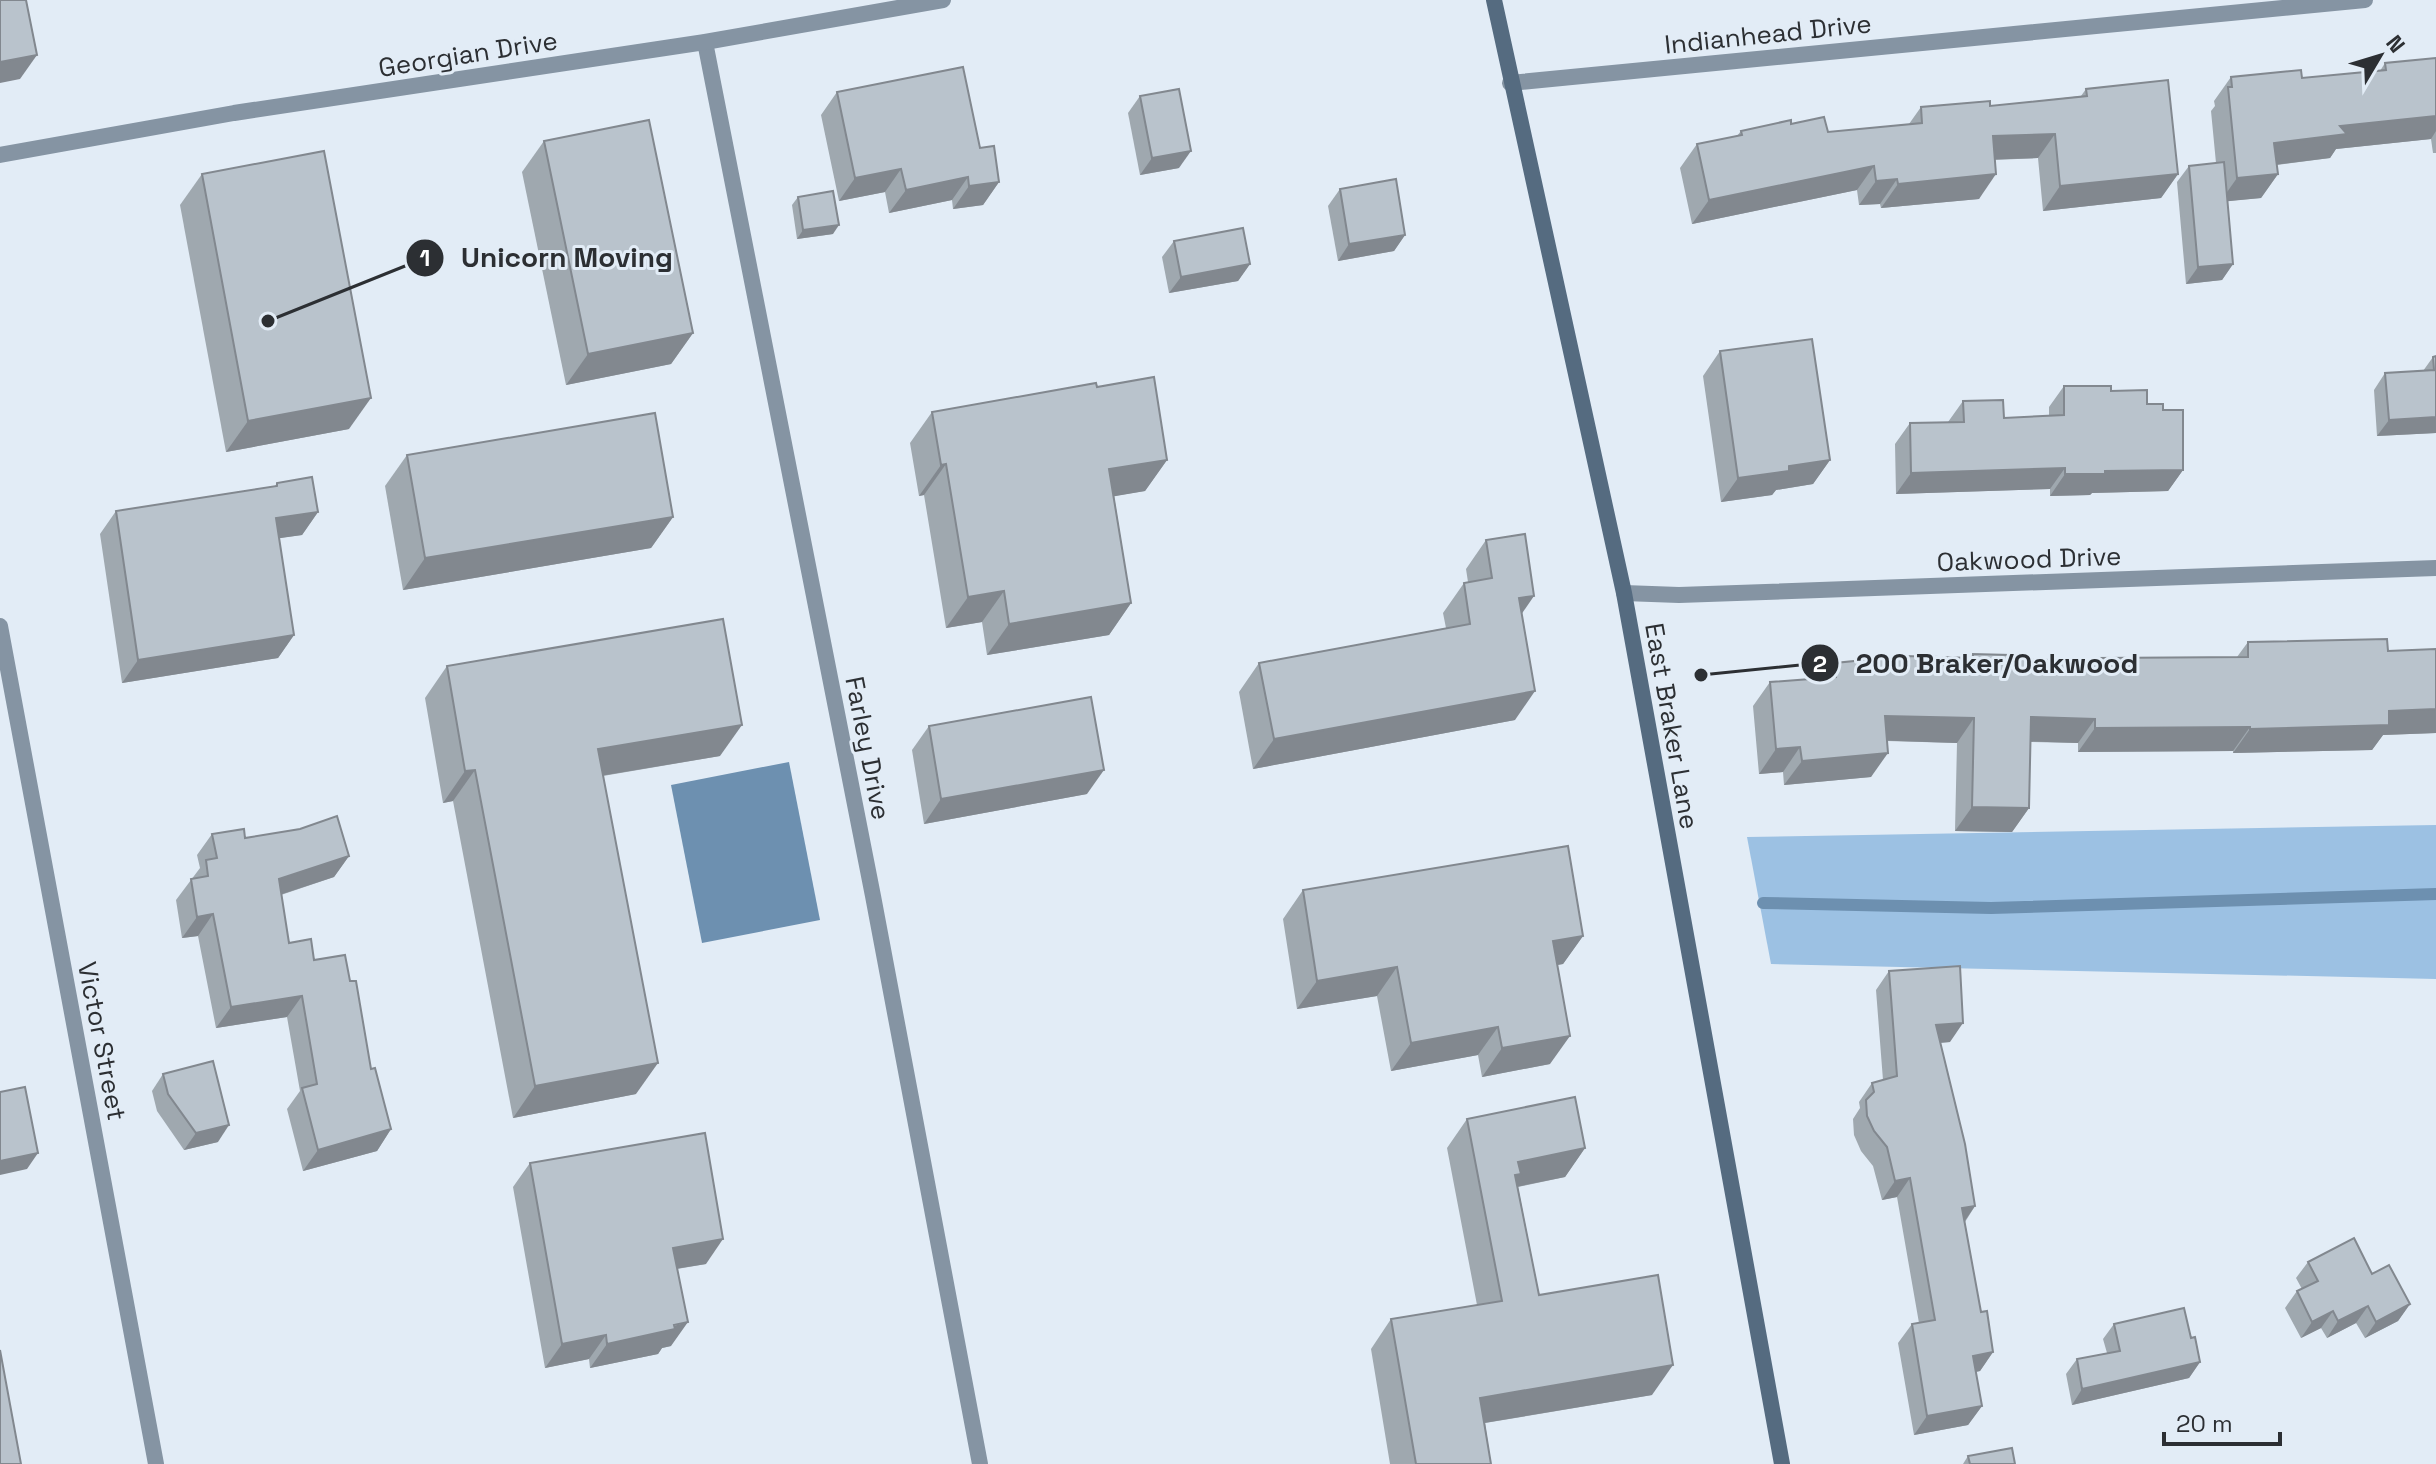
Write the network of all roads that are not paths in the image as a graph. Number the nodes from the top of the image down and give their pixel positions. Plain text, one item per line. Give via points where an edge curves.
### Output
1 (943, 0) edge
2 (1494, 0) edge
3 (2365, 0) edge
4 (705, 42) junction
5 (1510, 83) junction
6 (0, 155) edge
7 (2436, 568) edge
8 (1624, 593) junction
9 (0, 626) edge
10 (156, 1464) edge
11 (980, 1464) edge
12 (1782, 1464) edge

1 - 4 street, Georgian Drive
2 - 5 main road, East Braker Lane
3 - 5 street, Indianhead Drive
4 - 6 street, Georgian Drive via 234,113
4 - 11 street, Farley Drive
5 - 8 main road, East Braker Lane
7 - 8 street, Oakwood Drive
8 - 12 main road, East Braker Lane
9 - 10 street, Victor Street

